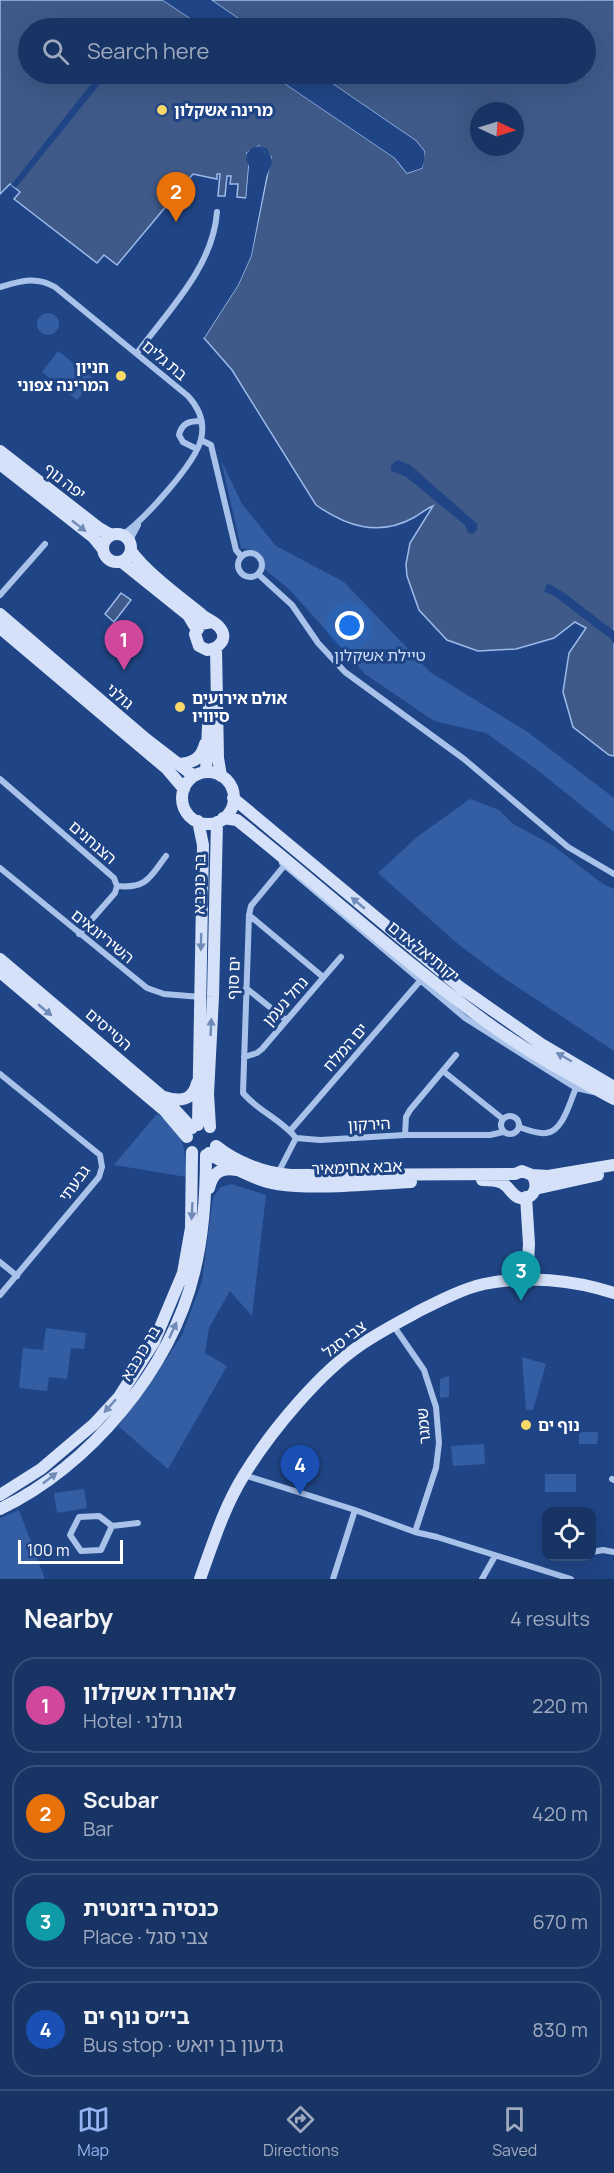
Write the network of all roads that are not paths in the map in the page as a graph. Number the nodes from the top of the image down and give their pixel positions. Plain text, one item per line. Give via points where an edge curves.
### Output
1 (217, 212) dead end
2 (0, 287) edge
3 (136, 353) junction
4 (201, 421) junction
5 (201, 440) junction
6 (197, 449) junction
7 (0, 451) edge
8 (0, 464) edge
9 (124, 541) junction
10 (45, 544) dead end
11 (102, 548) junction
12 (241, 556) junction
13 (122, 562) junction
14 (258, 574) junction
15 (0, 595) edge
16 (0, 614) edge
17 (212, 622) junction
18 (0, 628) edge
19 (197, 630) junction
20 (216, 648) junction
21 (203, 649) junction
22 (208, 731) junction
23 (179, 764) junction
24 (200, 774) junction
25 (221, 776) junction
26 (0, 779) edge
27 (184, 789) junction
28 (233, 798) junction
29 (220, 820) junction
30 (198, 821) junction
31 (270, 846) junction
32 (166, 856) dead end
33 (284, 866) junction
34 (0, 868) edge
35 (614, 874) edge
36 (117, 886) junction
37 (249, 915) junction
38 (79, 934) junction
39 (341, 957) dead end
40 (0, 958) edge
41 (0, 972) edge
42 (323, 977) junction
43 (420, 981) junction
44 (246, 988) junction
45 (201, 997) junction
46 (286, 1020) junction
47 (456, 1055) dead end
48 (244, 1057) junction
49 (200, 1068) junction
50 (443, 1071) junction
51 (0, 1074) edge
52 (576, 1088) junction
53 (614, 1088) edge
54 (601, 1092) junction
55 (163, 1096) junction
56 (614, 1099) edge
57 (503, 1119) junction
58 (519, 1127) junction
59 (197, 1130) junction
60 (290, 1131) junction
61 (503, 1132) junction
62 (405, 1135) junction
63 (296, 1138) junction
64 (210, 1151) junction
65 (192, 1152) junction
66 (614, 1165) edge
67 (243, 1171) junction
68 (614, 1171) edge
69 (278, 1174) junction
70 (515, 1174) junction
71 (532, 1175) junction
72 (510, 1190) junction
73 (531, 1193) junction
74 (205, 1207) junction
75 (0, 1262) edge
76 (17, 1276) junction
77 (527, 1280) junction
78 (614, 1293) edge
79 (0, 1295) edge
80 (393, 1325) junction
81 (244, 1475) junction
82 (0, 1496) edge
83 (0, 1509) edge
84 (356, 1510) junction
85 (138, 1523) dead end
86 (112, 1526) junction
87 (416, 1530) junction
88 (596, 1551) edge
89 (614, 1552) edge
90 (495, 1556) junction
91 (200, 1579) edge
92 (333, 1579) edge
93 (482, 1579) edge
94 (571, 1579) edge

1 - 3 street via 205,258
2 - 3 street, בת גלים via 26,280 46,282
3 - 4 street, בת גלים via 188,396 198,408
4 - 5 street, בת גלים
4 - 6 street via 187,422 179,435 183,442
5 - 6 street, בת גלים
5 - 12 street via 211,445 236,550
6 - 9 street, בת גלים
7 - 9 main road, יפה נוף via 99,528
8 -> 11 main road, יפה נוף
9 - 11 main road via 105,540
9 - 13 main road via 126,560
9 - 17 main road, יפה נוף via 141,562
10 - 15 street
11 - 13 main road via 108,560
12 - 14 street via 258,556 262,563
12 - 14 street via 237,565 240,573 247,577
13 - 19 main road via 188,615
14 - 35 street via 292,605 318,643 345,672 464,759 568,847
16 - 23 main road, גולני
17 - 19 main road
17 - 20 main road via 223,635
18 - 27 main road, גולני via 167,770
19 - 21 main road via 195,638
20 - 21 main road
20 - 25 main road
21 - 22 main road via 209,669
22 - 23 main road via 201,756 191,763
22 - 24 main road
23 - 24 main road, גולני
24 - 25 main road
24 - 27 main road
25 - 28 main road via 229,784
26 - 36 street, הצנחנים via 114,878
27 - 30 main road via 184,808
28 - 29 main road via 231,809
53 -> 28 main road, יקותיאל אדם via 512,1025 461,988
29 - 30 main road
29 - 31 main road, יקותיאל אדם via 237,820
59 -> 29 main road, בר כוכבא via 208,1094
30 -> 45 main road, בר כוכבא via 203,845
31 - 33 street
31 - 54 main road, יקותיאל אדם via 487,1022
32 - 36 street via 141,886
33 - 37 street, ים סוף via 251,906
33 - 43 street
34 - 38 street, השיריונאים
36 - 38 street, הצנחנים via 116,893
37 - 42 street
37 - 44 street, ים סוף
38 - 45 street, השיריונאים via 147,988 164,994
39 - 42 street, נחל נעמן
40 - 55 main road, הטייסים
41 -> 59 main road, הטייסים via 165,1111
42 - 46 street, נחל נעמן
43 - 52 street via 465,1018
43 - 60 street, ים המלח
44 - 46 street
44 - 48 street, ים סוף
45 - 49 main road, בר כוכבא
46 - 48 street, נחל נעמן via 262,1049
47 - 50 street
48 - 60 street, ים סוף via 243,1093
49 - 55 main road via 191,1096 180,1101
49 - 59 main road, בר כוכבא
50 - 57 street
50 - 62 street via 410,1110
51 - 76 street, גבעתי via 100,1155 102,1167 99,1177
52 - 54 street
52 - 58 street via 553,1132 544,1134
54 - 56 main road, יקותיאל אדם
55 - 59 main road, הטייסים
57 - 58 street via 513,1116
57 - 61 street
58 - 61 street via 511,1134
59 - 64 main road, בר כוכבא via 216,1134
59 - 65 main road, בר כוכבא via 187,1145
60 - 63 street
61 - 62 street, הירקון
62 - 63 street, הירקון
63 - 69 street
64 - 65 main road via 200,1155
64 - 67 main road, אבא אחימאיר
64 - 69 main road, אבא אחימאיר
64 - 74 main road, בר כוכבא
65 -> 82 main road, בר כוכבא via 191,1228 183,1273 154,1342 119,1397 94,1424 41,1469
66 - 71 main road
67 - 72 main road, אבא אחימאיר via 276,1184 493,1180
67 - 74 main road via 217,1171
68 - 73 main road
69 - 70 main road, אבא אחימאיר
70 - 71 main road via 522,1171
70 - 72 main road
71 - 73 main road via 536,1181
72 - 73 main road via 518,1197
73 - 77 main road
83 -> 74 main road, בר כוכבא via 74,1459 100,1435 147,1377 179,1318 194,1275
75 - 76 street
76 - 79 street, גבעתי
77 - 78 main road, צבי סגל
77 - 80 main road, צבי סגל via 481,1285
80 - 81 main road, צבי סגל via 334,1366 297,1406
80 - 87 street, שמגר via 424,1370 436,1407 436,1468
81 - 84 street
81 - 91 main road, צבי סגל via 220,1522
84 - 87 street
84 - 92 street
85 - 86 street
86 - 86 street via 99,1516 79,1517 70,1535 81,1551 101,1550
87 - 90 street
88 - 89 street
90 - 93 street
90 - 94 street

